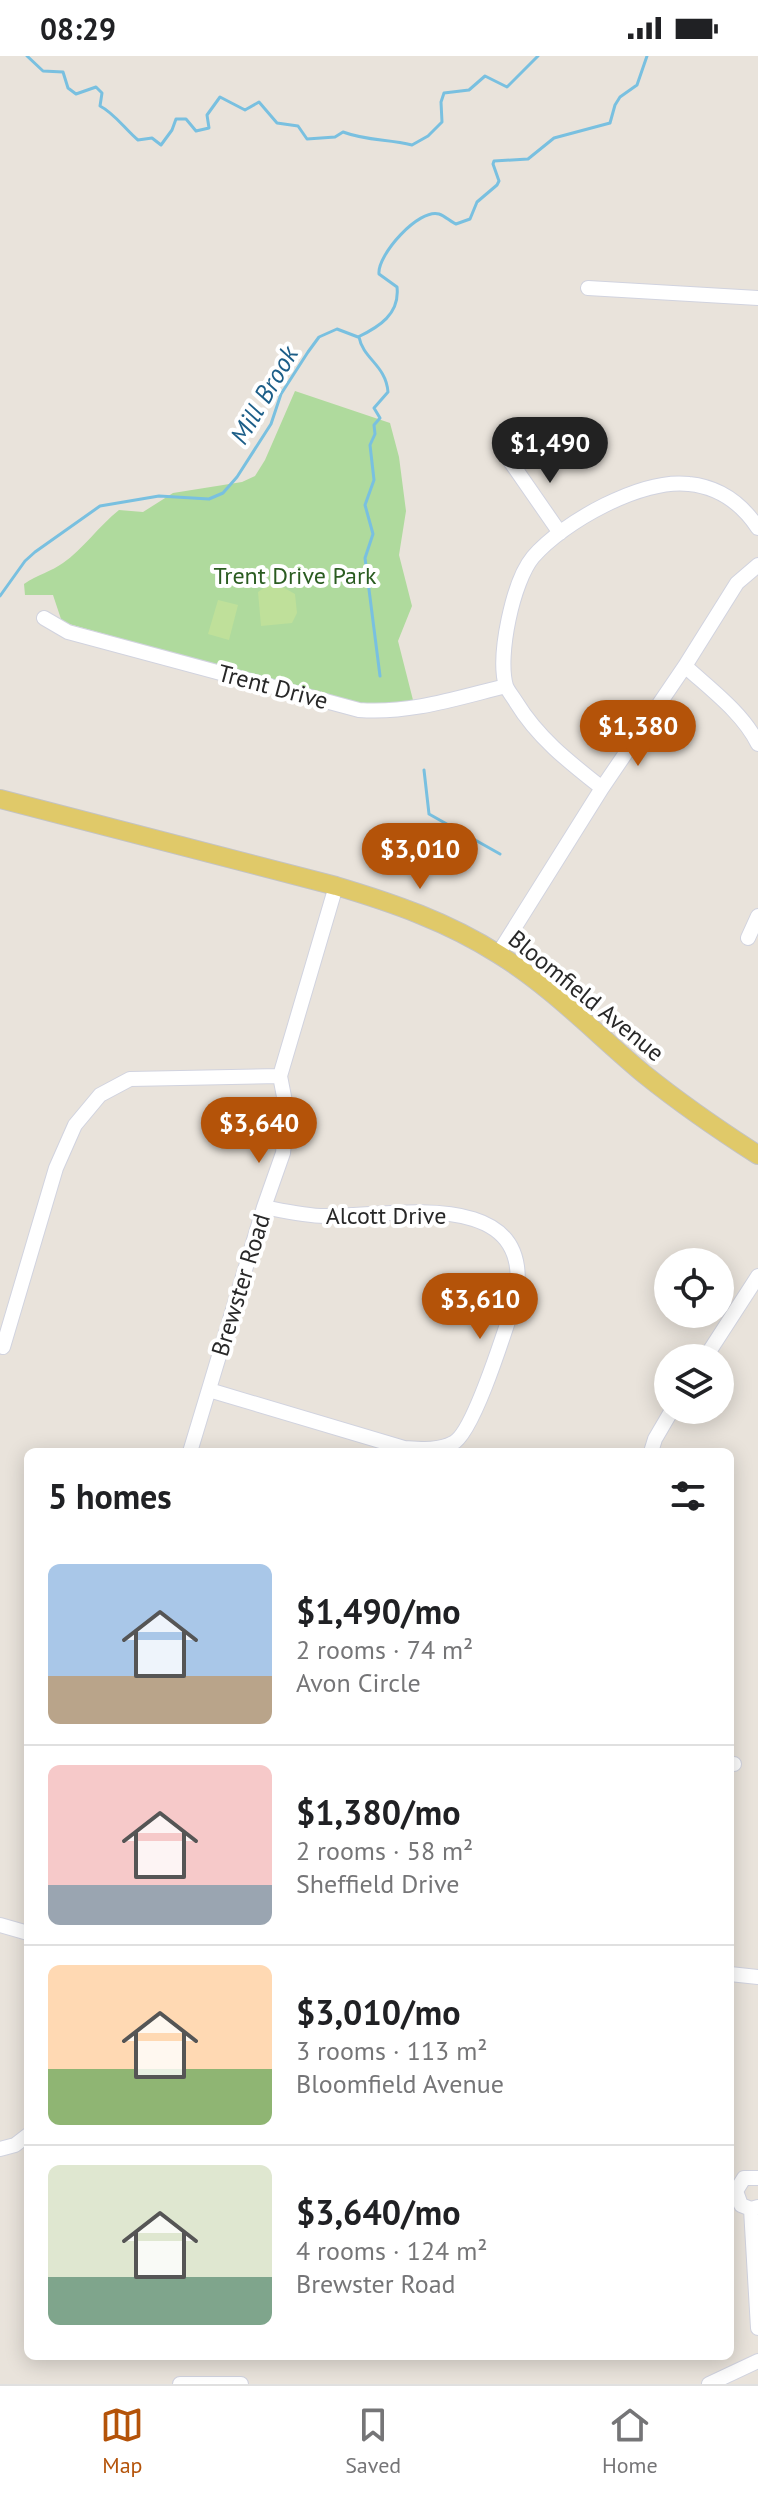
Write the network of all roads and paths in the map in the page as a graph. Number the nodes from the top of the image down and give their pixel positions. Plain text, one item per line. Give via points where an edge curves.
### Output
1 (588, 288) dead end
2 (758, 298) edge
3 (508, 458) dead end
4 (758, 528) edge
5 (560, 533) junction
6 (758, 565) edge
7 (44, 618) dead end
8 (685, 666) junction
9 (506, 686) junction
10 (758, 744) edge
11 (602, 788) junction
12 (0, 799) edge
13 (336, 886) junction
14 (758, 916) edge
15 (748, 938) dead end
16 (498, 954) junction
17 (280, 1076) junction
18 (758, 1155) edge
19 (264, 1207) junction
20 (758, 1276) edge
21 (714, 1344) edge
22 (3, 1347) dead end
23 (209, 1390) junction
24 (664, 1424) edge
25 (191, 1448) edge
26 (404, 1448) edge
27 (434, 1448) edge
28 (652, 1448) edge
29 (0, 1925) edge
30 (24, 1932) edge
31 (734, 1974) edge
32 (758, 1977) edge
33 (24, 2138) edge
34 (0, 2149) edge
35 (758, 2178) edge
36 (755, 2208) edge
37 (758, 2328) edge
38 (758, 2361) edge
39 (180, 2384) edge
40 (241, 2384) edge
41 (709, 2384) edge

1 - 2 street
3 - 5 street
4 - 5 street via 747,511 720,492 687,483 638,490
5 - 9 street via 532,559 514,597 504,639
6 - 8 street via 737,583
7 - 9 street, Trent Drive via 68,632 359,710 412,709
8 - 10 street via 721,698
8 - 11 street
9 - 11 street via 551,747
11 - 16 street
12 - 13 main road, Bloomfield Avenue
13 - 16 main road, Bloomfield Avenue via 420,914
13 - 17 street, Brewster Road
14 - 15 street
16 - 18 main road, Bloomfield Avenue via 683,1105
17 - 19 street, Brewster Road via 287,1112 283,1153
17 - 22 street via 130,1079 100,1095 75,1125 56,1168
19 - 23 street, Brewster Road
19 - 27 street, Alcott Drive via 319,1216 448,1212 503,1235 520,1276 516,1297 470,1423 455,1443
20 - 21 street
23 - 25 street, Brewster Road
23 - 26 street, Alcott Drive
24 - 28 street
29 - 30 street
31 - 32 street
33 - 34 street
35 - 36 street via 744,2178 736,2191 741,2205
36 - 37 street
38 - 41 street
39 - 40 street

